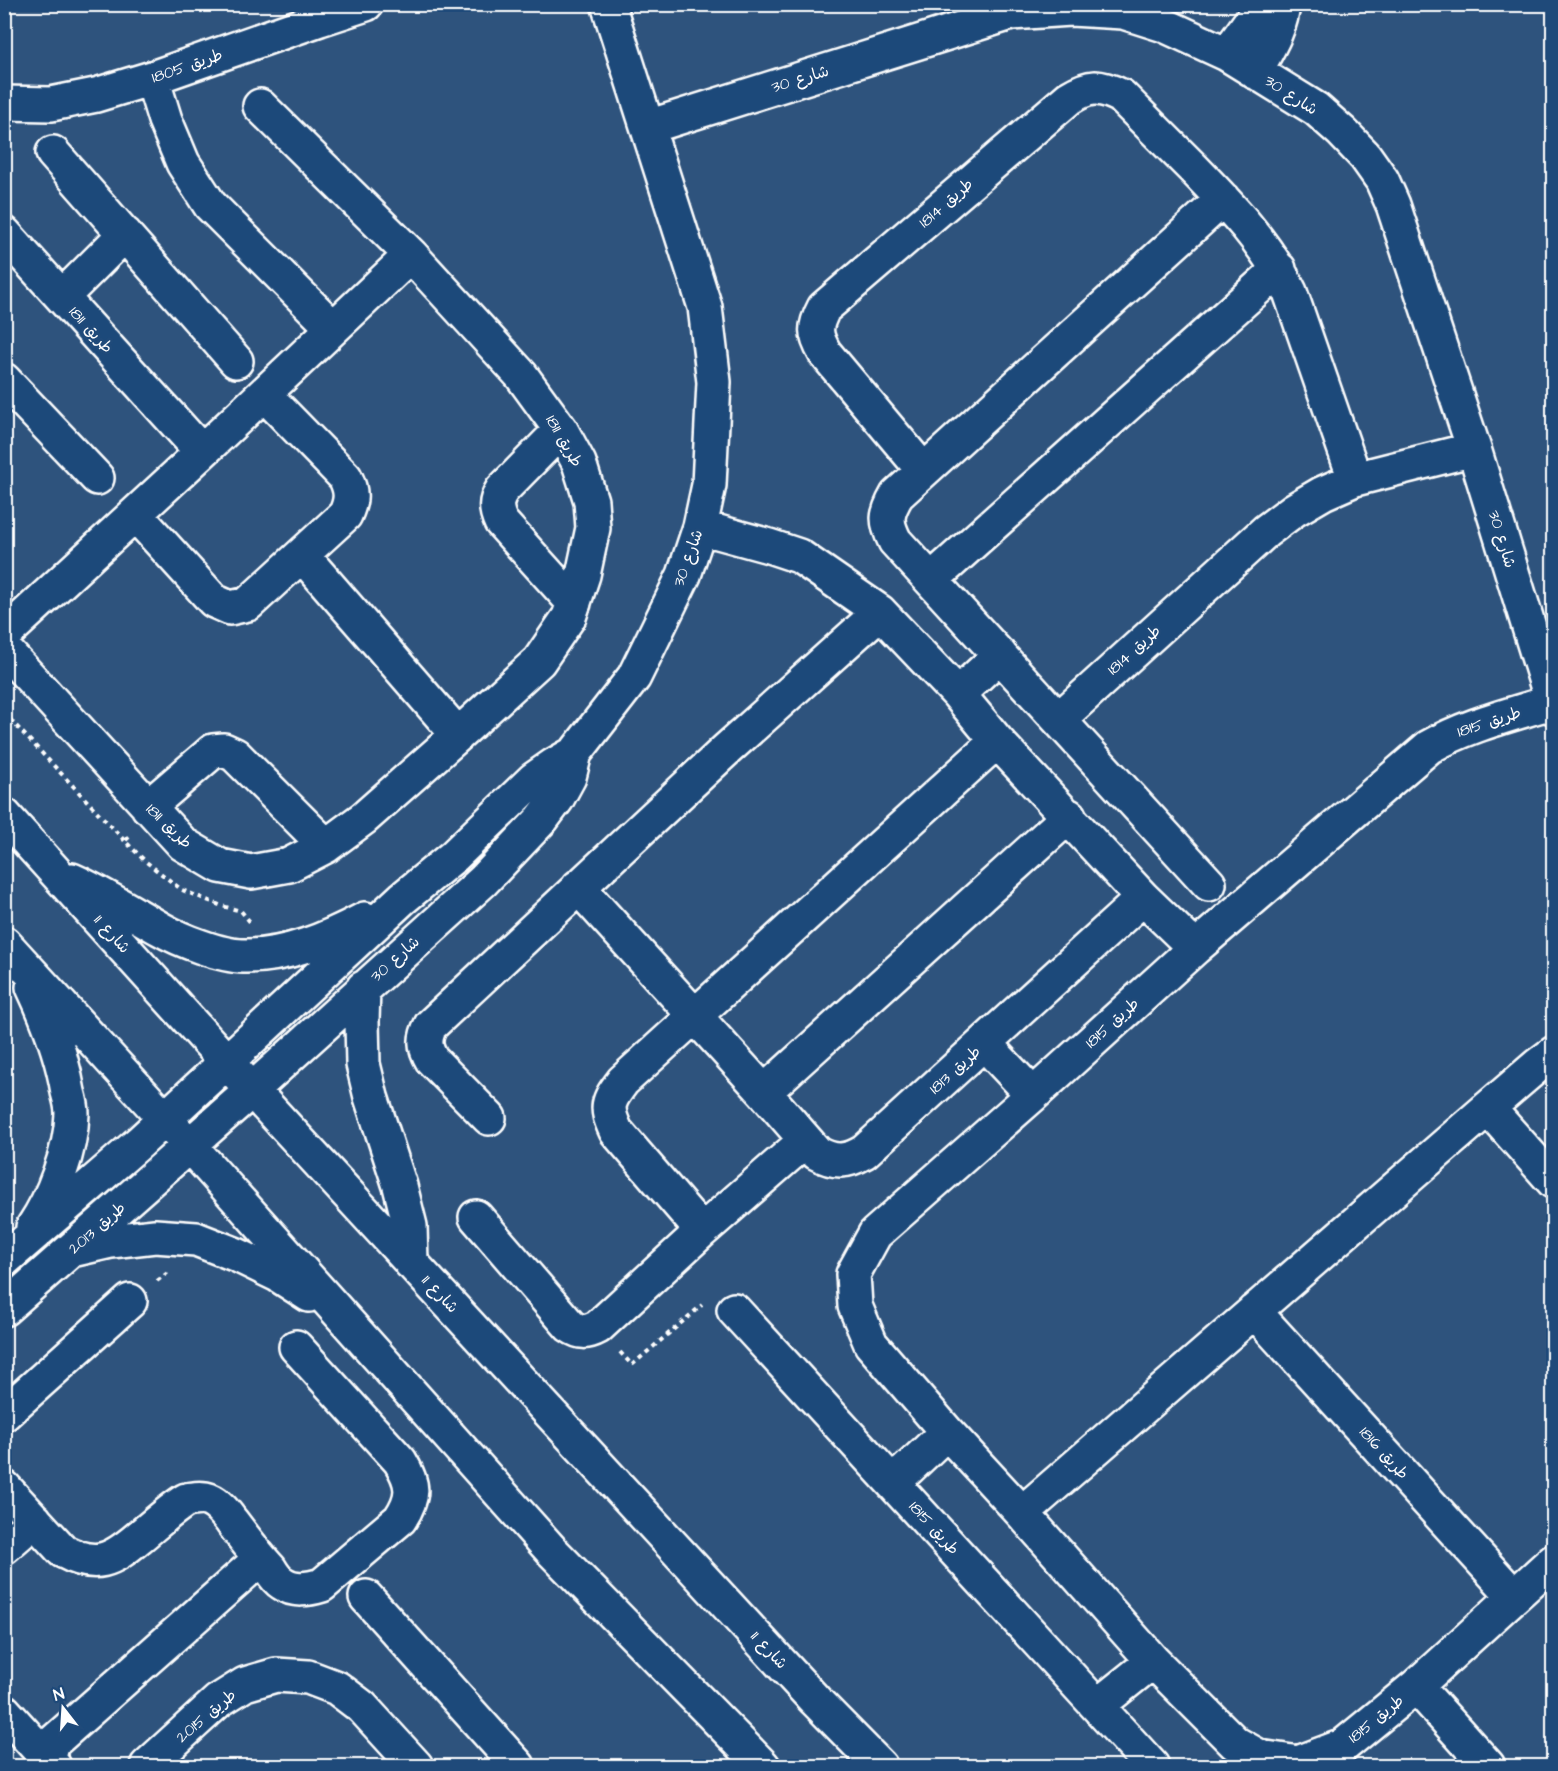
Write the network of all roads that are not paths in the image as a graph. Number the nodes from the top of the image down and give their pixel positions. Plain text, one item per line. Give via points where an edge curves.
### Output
1 (366, 4) edge
2 (608, 4) edge
3 (1263, 4) edge
4 (1283, 4) edge
5 (318, 12) edge
6 (1227, 54) junction
7 (1255, 72) junction
8 (152, 78) junction
9 (4, 103) edge
10 (260, 106) dead end
11 (648, 127) junction
12 (53, 153) dead end
13 (1223, 199) junction
14 (4, 233) edge
15 (125, 234) junction
16 (411, 255) junction
17 (1279, 269) junction
18 (62, 297) junction
19 (333, 328) junction
20 (237, 362) dead end
21 (4, 380) edge
22 (264, 394) junction
23 (561, 430) junction
24 (1474, 449) junction
25 (202, 452) junction
26 (924, 470) junction
27 (97, 478) dead end
28 (1355, 479) junction
29 (135, 514) junction
30 (700, 528) junction
31 (302, 555) junction
32 (931, 580) junction
33 (574, 603) junction
34 (880, 612) junction
35 (4, 635) edge
36 (4, 649) edge
37 (1000, 655) junction
38 (958, 694) junction
39 (1552, 705) edge
40 (1059, 718) junction
41 (458, 735) junction
42 (997, 741) junction
43 (575, 753) junction
44 (148, 807) junction
45 (4, 815) edge
46 (1069, 816) junction
47 (326, 846) junction
48 (56, 872) junction
49 (1209, 884) dead end
50 (578, 887) junction
51 (403, 898) junction
52 (1143, 898) junction
53 (1195, 948) junction
54 (13, 952) edge
55 (363, 988) junction
56 (695, 1017) junction
57 (984, 1043) junction
58 (1554, 1053) edge
59 (228, 1061) junction
60 (252, 1090) junction
61 (764, 1092) junction
62 (1033, 1095) junction
63 (1488, 1108) junction
64 (489, 1118) dead end
65 (165, 1119) junction
66 (805, 1141) junction
67 (189, 1146) junction
68 (1554, 1182) edge
69 (476, 1217) dead end
70 (702, 1231) junction
71 (71, 1251) junction
72 (12, 1253) edge
73 (411, 1263) junction
74 (130, 1301) road end
75 (4, 1309) edge
76 (734, 1310) road end
77 (1254, 1311) junction
78 (347, 1322) junction
79 (296, 1347) dead end
80 (4, 1414) edge
81 (947, 1432) junction
82 (893, 1483) junction
83 (4, 1487) edge
84 (1022, 1513) junction
85 (35, 1520) junction
86 (4, 1547) edge
87 (260, 1558) junction
88 (1554, 1560) edge
89 (1514, 1596) junction
90 (366, 1597) dead end
91 (1153, 1661) junction
92 (1416, 1686) junction
93 (1097, 1706) junction
94 (4, 1711) edge
95 (47, 1760) edge
96 (147, 1767) edge
97 (416, 1767) edge
98 (518, 1767) edge
99 (763, 1767) edge
100 (880, 1767) edge
101 (1152, 1767) edge
102 (1488, 1767) edge

1 - 5 street, طريق 1805
2 - 11 street, شارع 30
3 - 6 street
4 - 7 street via 1276,32
5 - 8 street, طريق 1805
6 - 7 street, شارع 30
6 - 11 street, شارع 30 via 1164,25 1123,12 1071,9 1011,13
7 - 24 street, شارع 30 via 1316,109 1365,156 1382,180
8 - 9 street, طريق 1805 via 51,104
8 - 19 street via 183,163 210,205
10 - 16 street, طريق 1811
11 - 30 street, شارع 30 via 705,307 714,382 709,484
12 - 15 street
13 - 17 street, طريق 1814
13 - 26 street
13 - 26 street, طريق 1814 via 1121,96 1104,87 1085,88 824,308 816,331 825,353
14 - 18 street, طريق 1811
15 - 18 street
15 - 20 street
16 - 19 street
16 - 23 street, طريق 1811 via 521,375
17 - 28 street, طريق 1814
17 - 32 street
18 - 25 street, طريق 1811
19 - 22 street
21 - 27 street
22 - 25 street
22 - 31 street via 345,477 351,489 345,515
23 - 33 street, طريق 1811 via 579,463 591,501 592,528
23 - 33 street via 502,490 496,505 501,522
24 - 28 street, طريق 1814
24 - 39 street, شارع 30
25 - 29 street
26 - 32 street via 897,495 888,509 887,526 894,541
28 - 40 street, طريق 1814 via 1323,493 1266,531
29 - 31 street via 214,601 230,608 248,604
29 - 35 street
30 - 34 street via 799,556
30 - 43 street, شارع 30 via 684,575 634,677
31 - 41 street
32 - 37 street
33 - 41 street, طريق 1811 via 570,617 539,661
34 - 38 street
34 - 50 street
36 - 44 street, طريق 1811
37 - 38 street
37 - 40 street
38 - 42 street
39 - 53 street, طريق 1815 via 1467,728 1429,747
40 - 49 street
41 - 47 street, طريق 1811 via 364,818
42 - 46 street
42 - 56 street
43 - 51 street, شارع 30 via 534,779 454,856
43 - 55 street, شارع 30 via 569,777 542,819 483,881
44 - 47 street, طريق 1811 via 183,844 220,866 251,872 289,865
44 - 47 street via 213,751 224,750 235,755
45 - 48 street, شارع 11
46 - 52 street
46 - 61 street
48 - 51 street via 162,930 201,947 241,957 284,952 321,940
48 - 59 street, شارع 11
50 - 56 street, طريق 1813
50 - 64 street via 427,1033 425,1043 432,1060
51 - 59 street, شارع 30
52 - 53 street
52 - 57 street, طريق 1813
53 - 62 street, طريق 1815
54 - 65 street
54 - 72 street via 57,1042 72,1112 70,1138 60,1172 40,1217
55 - 60 street, شارع 30
55 - 73 street via 363,1064 410,1226
56 - 61 street, طريق 1813
56 - 70 street via 623,1081 611,1097 608,1114 616,1131
57 - 62 street
57 - 66 street, طريق 1813 via 853,1159 828,1159
58 - 63 street
59 - 60 street, شارع 11
59 - 65 street, شارع 30
60 - 67 street, شارع 30
60 - 73 street, شارع 11
61 - 66 street, طريق 1813
62 - 81 street, طريق 1815 via 875,1234 854,1274 855,1306 871,1344
63 - 68 street
63 - 77 street
65 - 67 street
65 - 72 street
66 - 70 street
67 - 71 street, طريق 2013
67 - 78 street
69 - 70 street via 570,1326 589,1332
71 - 75 street, طريق 2013
71 - 78 street via 155,1236 196,1239 278,1275
73 - 100 street, شارع 11
74 - 80 street
76 - 82 street, طريق 1815
77 - 84 street
77 - 89 street, طريق 1816
78 - 99 street via 552,1551
79 - 87 street via 400,1461 408,1475 409,1505 400,1519 322,1585 291,1587 281,1583
81 - 82 street
81 - 84 street, طريق 1815
82 - 93 street, طريق 1815
83 - 85 street
84 - 91 street, طريق 1815
85 - 86 street
85 - 87 street via 63,1551 96,1561 118,1554 186,1500 207,1499 223,1511
87 - 95 street
88 - 89 street, طريق 1815
89 - 92 street, طريق 1815
90 - 98 street
91 - 92 street, طريق 1815 via 1235,1743 1260,1757 1298,1763 1343,1746
91 - 93 street
92 - 102 street
93 - 101 street, طريق 1815
94 - 95 street
96 - 97 street, طريق 2015 via 219,1701 245,1684 276,1676 308,1677 337,1688 362,1707

